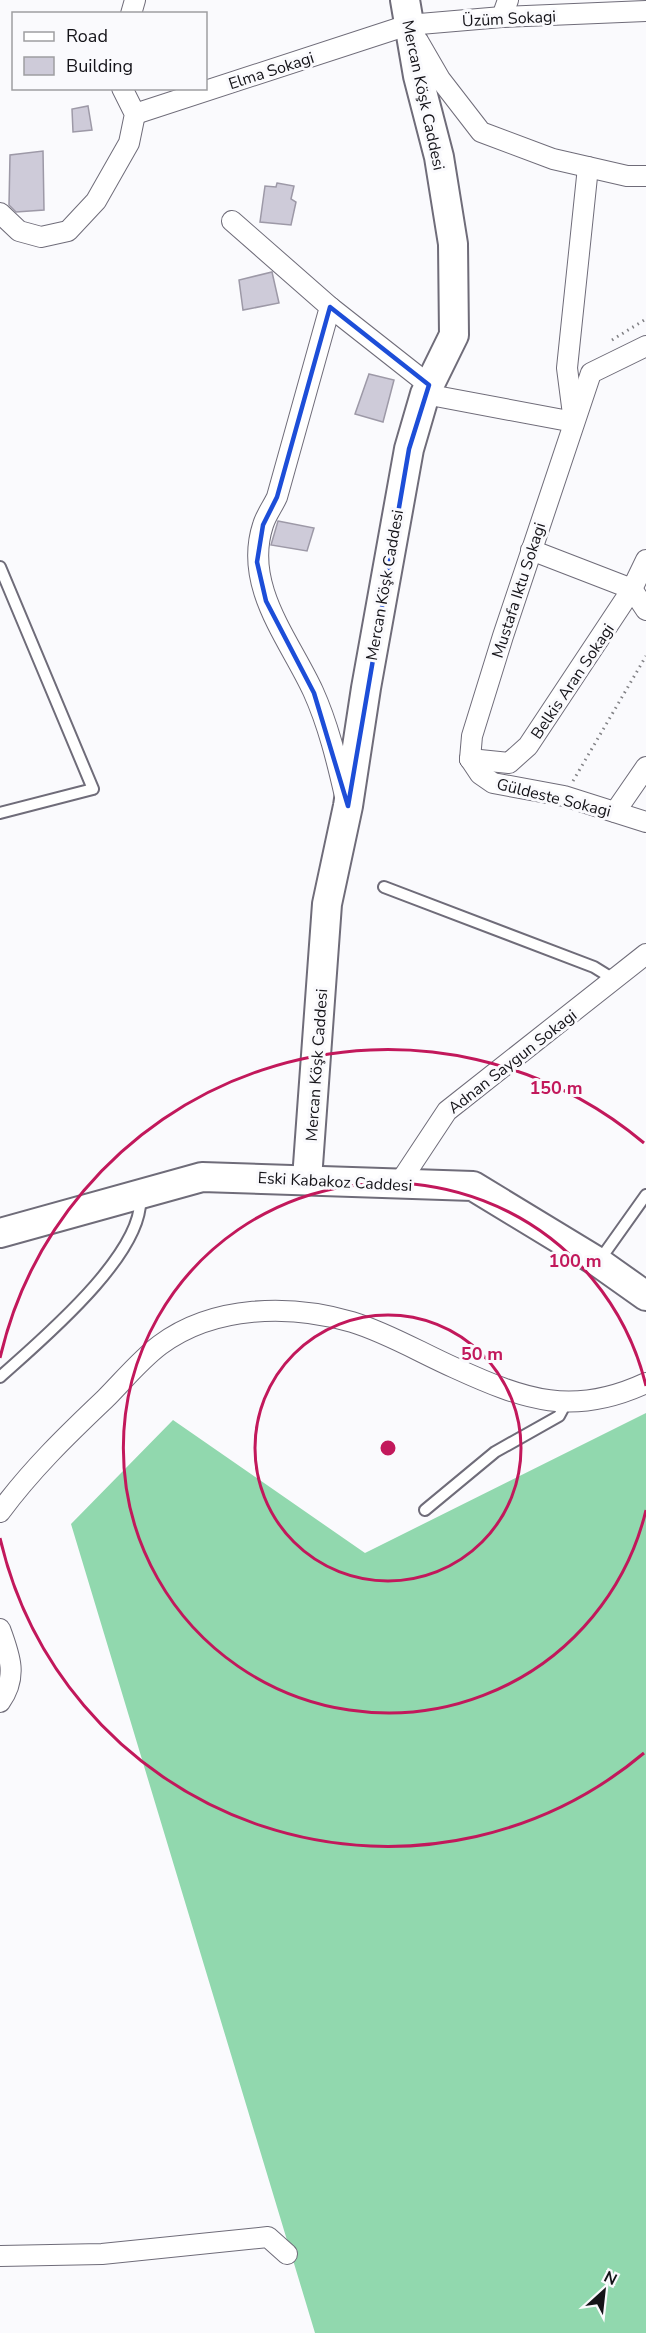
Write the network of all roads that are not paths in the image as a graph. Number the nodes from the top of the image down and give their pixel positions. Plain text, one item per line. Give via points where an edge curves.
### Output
1 (505, 8) edge
2 (646, 11) edge
3 (406, 12) edge
4 (207, 87) edge
5 (123, 90) edge
6 (199, 90) edge
7 (135, 114) junction
8 (588, 167) junction
9 (646, 176) edge
10 (0, 213) edge
11 (232, 222) dead end
12 (330, 307) junction
13 (646, 346) edge
14 (427, 389) junction
15 (574, 422) junction
16 (531, 550) junction
17 (646, 560) edge
18 (0, 567) edge
19 (632, 589) junction
20 (646, 610) edge
21 (471, 759) junction
22 (646, 767) edge
23 (348, 806) junction
24 (615, 812) junction
25 (0, 813) edge
26 (646, 822) edge
27 (384, 887) dead end
28 (646, 954) edge
29 (615, 980) junction
30 (307, 1179) junction
31 (398, 1185) junction
32 (139, 1193) junction
33 (646, 1196) edge
34 (0, 1233) edge
35 (598, 1262) junction
36 (646, 1296) edge
37 (0, 1377) edge
38 (646, 1383) edge
39 (566, 1403) junction
40 (425, 1510) dead end
41 (0, 1512) edge
42 (0, 1629) edge
43 (0, 1702) edge
44 (287, 2254) dead end
45 (0, 2256) edge

1 - 2 street, Üzüm Sokagi
1 - 3 street, Üzüm Sokagi
3 - 4 street, Elma Sokagi
3 - 8 street via 440,80 481,132 553,159
3 - 14 street, Mercan Köşk Caddesi via 439,157 453,244 454,335
5 - 7 street
6 - 7 street, Elma Sokagi
7 - 10 street via 129,143 96,201 68,231 41,237 19,231
8 - 9 street
8 - 15 street, Mustafa Iktu Sokagi via 567,368
11 - 12 street
12 - 14 street
12 - 23 street via 277,497 263,525 257,562 266,601 314,693
13 - 15 street, Mustafa Iktu Sokagi via 591,372
14 - 15 street
14 - 23 street, Mercan Köşk Caddesi via 409,449
15 - 16 street, Mustafa Iktu Sokagi
16 - 19 street
16 - 21 street, Mustafa Iktu Sokagi via 472,736
17 - 19 street, Belkis Aran Sokagi
18 - 25 lane via 93,789
19 - 20 street
19 - 21 street, Belkis Aran Sokagi via 528,746 509,763
21 - 24 street, Güldeste Sokagi via 480,774 493,783 564,796
22 - 24 street
23 - 30 street, Mercan Köşk Caddesi via 327,904
24 - 26 street, Güldeste Sokagi
27 - 29 lane via 594,967
28 - 29 street, Adnan Saygun Sokagi
29 - 31 street, Adnan Saygun Sokagi via 447,1111
30 - 31 street, Eski Kabakoz Caddesi
30 - 32 street, Eski Kabakoz Caddesi via 202,1177
31 - 35 street, Eski Kabakoz Caddesi via 473,1186
32 - 34 street, Eski Kabakoz Caddesi
32 - 37 lane via 138,1222 129,1241 78,1306
33 - 35 lane
35 - 36 street, Eski Kabakoz Caddesi
38 - 39 street via 621,1395
39 - 40 lane via 559,1416 495,1452
39 - 41 street via 538,1399 479,1379 351,1322 282,1311 234,1314 202,1323 159,1346 43,1458
42 - 43 street via 13,1667
44 - 45 street via 268,2237 102,2253

